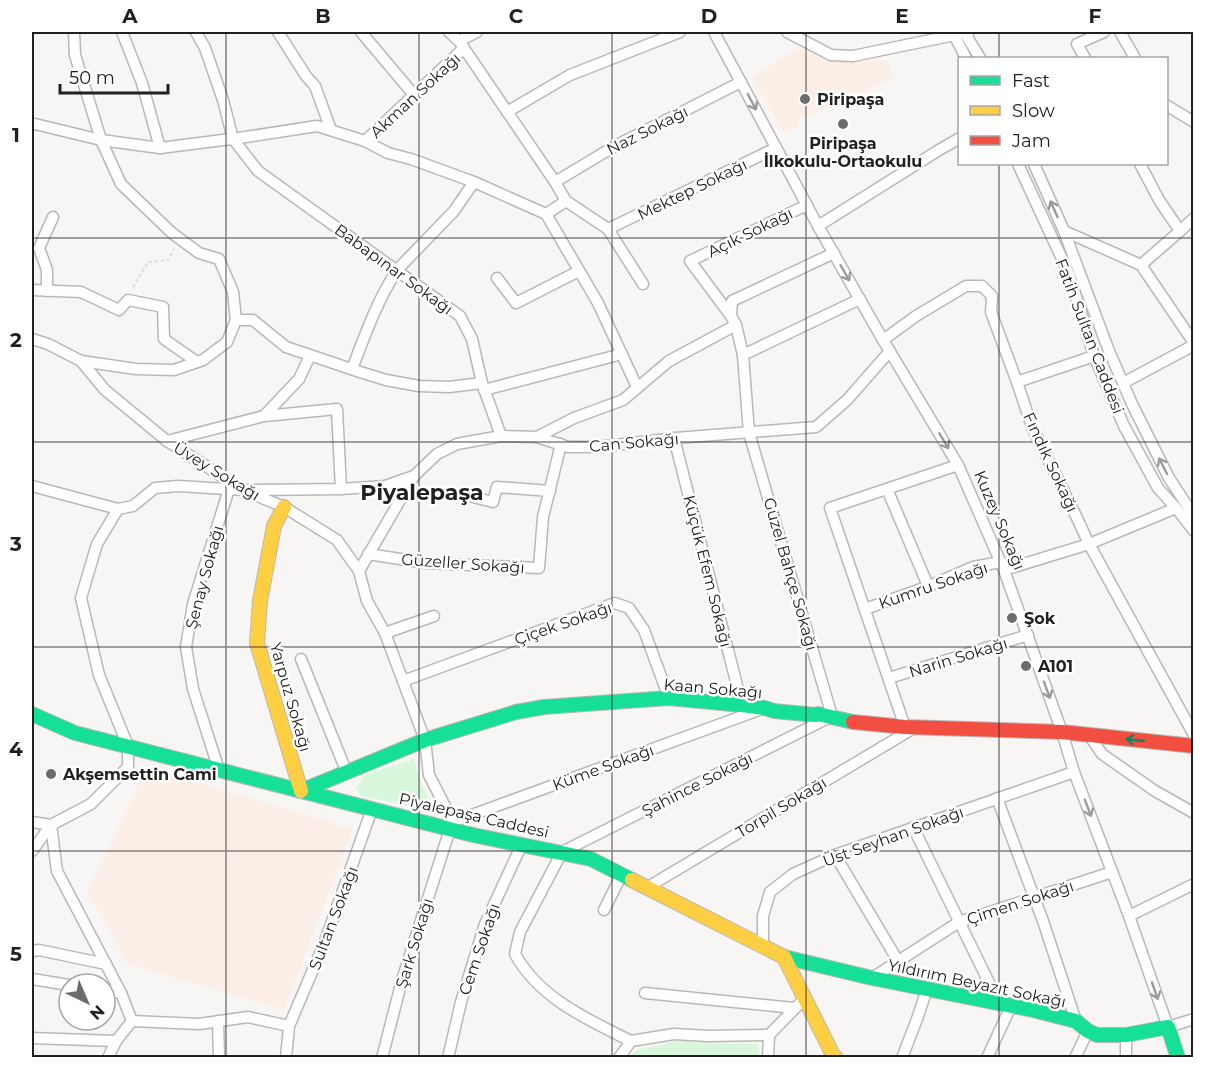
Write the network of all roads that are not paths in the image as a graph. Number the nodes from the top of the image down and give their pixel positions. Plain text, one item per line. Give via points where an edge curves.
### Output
1 (74, 32) edge
2 (122, 32) edge
3 (196, 32) edge
4 (278, 32) edge
5 (362, 32) edge
6 (449, 32) edge
7 (477, 32) edge
8 (680, 32) edge
9 (714, 32) edge
10 (787, 32) edge
11 (960, 32) edge
12 (1104, 32) edge
13 (1120, 32) edge
14 (462, 45) junction
15 (966, 57) edge
16 (979, 57) edge
17 (1084, 57) edge
18 (1134, 57) edge
19 (741, 82) junction
20 (414, 95) junction
21 (1168, 106) edge
22 (507, 112) junction
23 (1194, 123) edge
24 (32, 125) edge
25 (331, 130) junction
26 (233, 139) junction
27 (958, 139) edge
28 (101, 140) junction
29 (365, 141) junction
30 (160, 148) junction
31 (776, 148) junction
32 (1017, 165) edge
33 (1034, 165) edge
34 (1141, 165) edge
35 (474, 182) junction
36 (555, 182) junction
37 (566, 201) junction
38 (807, 205) junction
39 (546, 214) junction
40 (53, 217) dead end
41 (1194, 218) edge
42 (818, 226) junction
43 (608, 229) junction
44 (1064, 231) junction
45 (1180, 231) junction
46 (834, 253) junction
47 (1141, 266) junction
48 (397, 270) junction
49 (579, 271) junction
50 (497, 278) dead end
51 (643, 284) dead end
52 (32, 290) edge
53 (47, 291) junction
54 (860, 299) junction
55 (236, 320) junction
56 (733, 320) junction
57 (32, 339) edge
58 (883, 340) junction
59 (1194, 344) edge
60 (890, 351) junction
61 (622, 354) junction
62 (743, 355) junction
63 (310, 356) junction
64 (1094, 356) junction
65 (81, 361) junction
66 (196, 362) junction
67 (352, 369) junction
68 (1017, 382) junction
69 (1123, 383) junction
70 (483, 387) junction
71 (638, 387) junction
72 (264, 416) junction
73 (749, 433) junction
74 (501, 436) junction
75 (537, 437) junction
76 (674, 438) junction
77 (167, 441) junction
78 (561, 444) junction
79 (958, 465) junction
80 (414, 476) junction
81 (32, 487) edge
82 (229, 489) junction
83 (341, 489) junction
84 (887, 489) junction
85 (243, 490) junction
86 (550, 491) junction
87 (473, 497) dead end
88 (284, 507) junction
89 (1176, 508) junction
90 (118, 509) junction
91 (1194, 516) edge
92 (1194, 531) edge
93 (1089, 544) junction
94 (368, 554) junction
95 (1003, 566) junction
96 (358, 571) junction
97 (927, 587) junction
98 (865, 609) junction
99 (434, 616) dead end
100 (385, 633) junction
101 (1028, 635) junction
102 (302, 659) dead end
103 (889, 678) junction
104 (403, 681) junction
105 (669, 698) junction
106 (742, 705) junction
107 (765, 708) junction
108 (32, 714) edge
109 (832, 716) junction
110 (910, 727) junction
111 (1062, 732) junction
112 (1089, 735) junction
113 (1194, 735) edge
114 (425, 740) junction
115 (128, 746) junction
116 (1194, 746) edge
117 (219, 770) junction
118 (1074, 772) junction
119 (346, 773) junction
120 (301, 791) junction
121 (997, 798) junction
122 (372, 809) junction
123 (1194, 813) edge
124 (32, 822) edge
125 (51, 825) junction
126 (448, 826) junction
127 (913, 828) junction
128 (522, 844) junction
129 (32, 851) edge
130 (562, 852) junction
131 (835, 855) junction
132 (1112, 872) junction
133 (622, 874) junction
134 (1194, 884) edge
135 (648, 887) junction
136 (1033, 898) junction
137 (604, 910) dead end
138 (1129, 916) junction
139 (959, 922) junction
140 (763, 947) junction
141 (32, 951) edge
142 (784, 957) junction
143 (898, 961) junction
144 (106, 964) junction
145 (872, 978) junction
146 (32, 979) edge
147 (57, 983) edge
148 (927, 989) junction
149 (117, 992) edge
150 (121, 993) junction
151 (645, 993) dead end
152 (805, 998) junction
153 (1005, 1004) junction
154 (795, 1008) junction
155 (1194, 1018) edge
156 (132, 1021) junction
157 (218, 1021) junction
158 (1076, 1021) junction
159 (289, 1026) junction
160 (1168, 1027) junction
161 (1088, 1031) junction
162 (769, 1035) junction
163 (1126, 1035) junction
164 (32, 1038) edge
165 (116, 1041) junction
166 (631, 1041) junction
167 (108, 1058) edge
168 (219, 1058) edge
169 (286, 1058) edge
170 (382, 1058) edge
171 (448, 1058) edge
172 (619, 1058) edge
173 (768, 1058) edge
174 (836, 1058) edge
175 (902, 1058) edge
176 (987, 1058) edge
177 (1075, 1058) edge
178 (1126, 1058) edge
179 (1178, 1058) edge

1 - 28 street via 75,55
2 - 30 street via 142,83
3 - 26 street via 205,48
4 - 25 street via 315,86
5 - 20 street
6 - 14 street
7 - 14 street, Akman Sokağı
8 - 22 street via 570,75
9 - 19 street, Kuzey Sokağı
10 - 11 street via 831,55 854,56
11 - 15 street
11 - 16 street
12 - 17 street via 1077,44
13 - 18 street
14 - 20 street, Akman Sokağı
14 - 22 street
19 -> 31 street, Kuzey Sokağı
19 - 36 street, Naz Sokağı via 615,146
20 - 29 street, Akman Sokağı
21 - 23 street
22 - 36 street
24 - 28 street
25 - 26 street via 316,126
25 - 29 street
26 - 30 street
26 - 48 street, Babapınar Sokağı via 258,171
27 - 42 street
28 - 30 street
28 - 55 street via 121,184 179,238 199,253 219,259 233,292
29 - 35 street via 388,153
31 - 38 street, Kuzey Sokağı
31 - 43 street, Mektep Sokağı
32 - 64 street, Fatih Sultan Caddesi via 1069,273
44 -> 33 street
34 - 45 street
35 - 39 street
35 - 48 street via 460,203
36 - 37 street
37 - 39 street
37 - 43 street
38 - 42 street, Kuzey Sokağı
38 - 56 street, Açık Sokağı via 690,261
39 - 49 street
40 - 53 street via 39,248 47,270
41 - 45 street
42 - 46 street, Kuzey Sokağı
43 - 51 street
44 - 47 street
44 - 69 street
45 - 47 street
46 -> 54 street, Kuzey Sokağı
46 - 56 street via 732,301
47 - 59 street
48 - 67 street via 382,295
48 - 70 street, Babapınar Sokağı via 460,316 472,339
49 - 50 street via 516,303
49 - 61 street
52 - 53 street
53 - 66 street via 81,292 119,310 128,300 163,307 164,339
54 - 58 street, Kuzey Sokağı
54 - 62 street
55 - 63 street via 253,320 286,347
55 - 66 street via 227,342
56 - 62 street, Güzel Bahçe Sokağı
56 - 71 street
57 - 65 street
58 - 60 street, Kuzey Sokağı
58 - 68 street, Fındık Sokağı via 966,286 982,286 992,296 991,312
59 - 69 street
60 - 73 street, Can Sokağı via 848,400 816,428
60 -> 79 street, Kuzey Sokağı
61 - 70 street
61 - 71 street
62 - 73 street, Güzel Bahçe Sokağı
63 - 67 street
63 - 72 street via 299,379
64 - 68 street
64 - 89 street, Fatih Sultan Caddesi via 1124,426 1158,488
65 - 66 street via 174,370
65 - 77 street, Üvey Sokağı via 105,390
67 - 70 street via 418,386
68 - 93 street, Fındık Sokağı via 1032,427
91 -> 69 street via 1169,478
70 - 74 street, Babapınar Sokağı
71 - 75 street via 623,400
72 - 77 street
72 - 83 street via 337,409
73 - 76 street, Can Sokağı
73 - 109 street, Güzel Bahçe Sokağı
74 - 75 street, Can Sokağı
74 - 80 street, Can Sokağı via 457,444 437,454
75 - 78 street, Can Sokağı
76 - 78 street, Can Sokağı via 597,447
76 - 106 street, Küçük Efem Sokağı
77 - 85 street, Üvey Sokağı
78 - 86 street, Güzeller Sokağı
79 - 84 street
79 - 95 street, Kuzey Sokağı
80 - 83 street via 385,486
80 - 94 street, Can Sokağı
81 - 90 street
82 - 85 street
82 - 90 street via 155,488 133,506
82 - 117 street, Şenay Sokağı via 193,604 186,647 193,689
83 - 85 street
84 - 97 street
84 - 98 street via 830,508
85 - 88 street, Üvey Sokağı
86 - 87 street via 497,487 493,502
86 - 94 street, Güzeller Sokağı via 543,517 539,568 426,563
88 - 96 street, Üvey Sokağı via 338,540
88 - 120 street, Yarpuz Sokağı via 274,526 260,601 257,643
89 - 92 street, Fatih Sultan Caddesi
89 - 93 street, Kumru Sokağı
90 - 115 street via 97,544 81,598 99,675
93 - 95 street, Kumru Sokağı
93 - 113 street, Fındık Sokağı
94 - 96 street, Can Sokağı
95 - 97 street, Kumru Sokağı via 973,567
95 - 101 street, Kuzey Sokağı
96 - 100 street via 367,601
97 - 98 street, Kumru Sokağı
98 - 103 street
99 - 100 street
100 - 104 street
101 - 103 street, Narin Sokağı
101 -> 111 street, Kuzey Sokağı
102 - 119 street
103 - 110 street
104 - 105 street, Çiçek Sokağı via 615,603 629,608 644,630
104 - 114 street
105 - 106 street, Kaan Sokağı
105 - 114 street, Kaan Sokağı via 544,707
106 - 107 street, Kaan Sokağı
107 - 109 street, Kaan Sokağı
107 - 126 street, Küme Sokağı
108 - 115 street, Piyalepaşa Caddesi via 75,733
109 - 110 street, Kaan Sokağı via 860,723
109 - 130 street, Şahince Sokağı
110 - 111 street, Kaan Sokağı
110 - 135 street, Torpil Sokağı
111 - 112 street, Kaan Sokağı
111 - 118 street, Kuzey Sokağı
116 -> 112 street, Kaan Sokağı
112 - 123 street via 1102,754
114 - 119 street, Kaan Sokağı
114 - 126 street via 429,775
115 - 117 street, Piyalepaşa Caddesi
115 - 125 street via 128,767 91,804
117 - 120 street, Piyalepaşa Caddesi
118 - 121 street, Üst Seyhan Sokağı
118 -> 132 street, Kuzey Sokağı
119 - 120 street, Kaan Sokağı
120 - 122 street, Piyalepaşa Caddesi
121 - 127 street, Üst Seyhan Sokağı
121 - 136 street
122 - 126 street, Piyalepaşa Caddesi
122 - 159 street, Sultan Sokağı via 324,944
124 - 125 street
125 - 129 street
125 - 144 street via 57,871
126 - 128 street, Piyalepaşa Caddesi
126 - 170 street, Şark Sokağı
127 - 131 street, Üst Seyhan Sokağı
127 - 139 street
128 - 130 street, Piyalepaşa Caddesi
128 - 171 street, Cem Sokağı via 485,924
130 - 133 street, Piyalepaşa Caddesi via 591,859
130 - 166 street via 520,932 515,954 536,983 554,998
131 - 140 street, Üst Seyhan Sokağı via 793,874 770,892 763,916
131 - 143 street
132 - 136 street, Çimen Sokağı
132 - 138 street, Kuzey Sokağı
133 - 135 street, Piyalepaşa Caddesi
133 - 137 street
134 - 138 street
135 - 140 street, Piyalepaşa Caddesi
136 - 139 street, Çimen Sokağı
136 - 158 street
138 -> 160 street, Kuzey Sokağı
139 - 143 street, Çimen Sokağı
139 - 153 street
140 - 142 street, Piyalepaşa Caddesi
141 - 144 street
142 - 145 street, Yıldırım Beyazıt Sokağı
142 - 152 street
143 - 145 street, Çimen Sokağı
144 - 150 street
145 - 148 street, Yıldırım Beyazıt Sokağı
146 - 147 street
148 - 153 street, Yıldırım Beyazıt Sokağı
148 - 175 street
149 - 150 street
150 - 156 street
151 - 154 street
152 - 154 street
152 - 174 street
153 - 158 street, Yıldırım Beyazıt Sokağı
153 - 176 street
154 - 162 street
155 - 160 street
156 - 157 street
156 - 165 street
157 - 159 street via 248,1017
157 - 168 street
158 - 161 street, Yıldırım Beyazıt Sokağı
159 - 169 street, Sultan Sokağı
160 - 163 street
160 - 179 street, Kuzey Sokağı
161 - 163 street via 1097,1035
161 - 177 street
162 - 166 street via 674,1034
162 - 173 street
163 - 178 street
164 - 165 street
165 - 167 street
166 - 172 street

